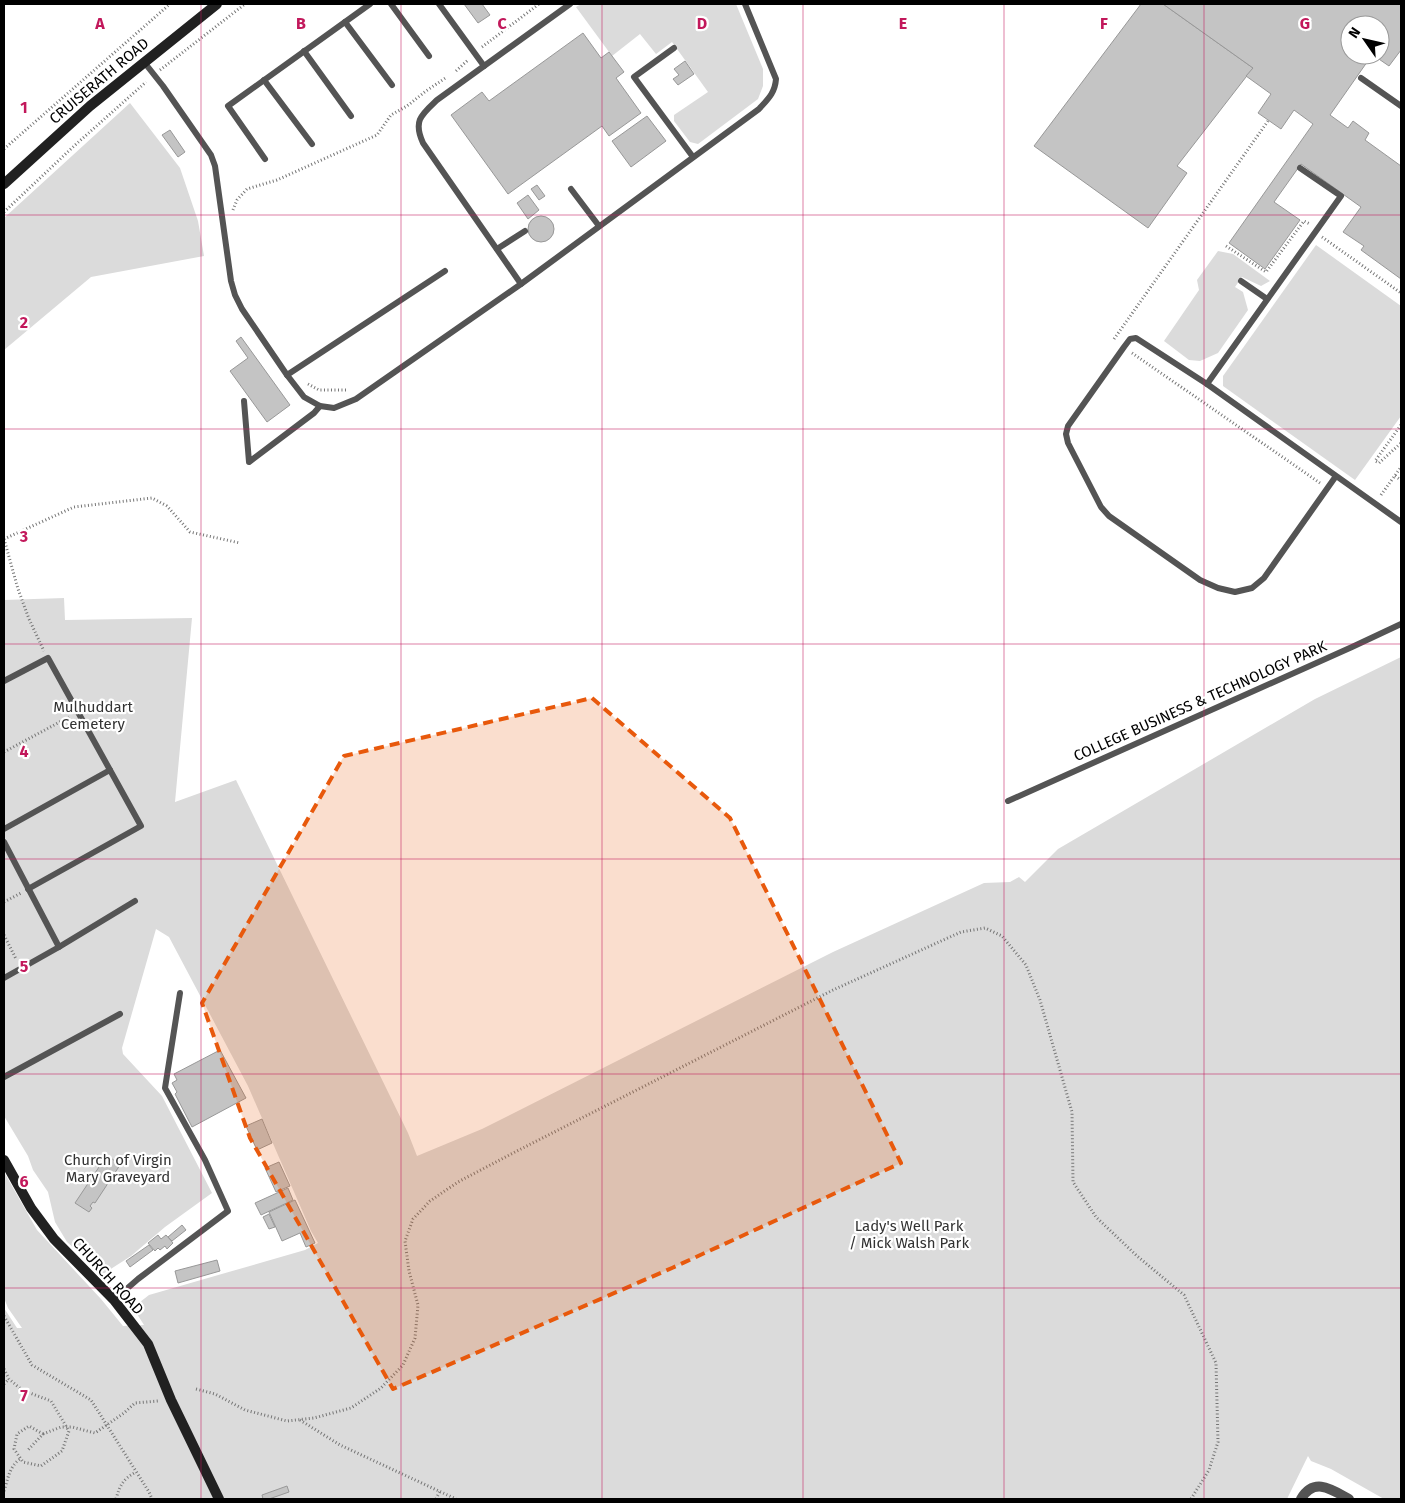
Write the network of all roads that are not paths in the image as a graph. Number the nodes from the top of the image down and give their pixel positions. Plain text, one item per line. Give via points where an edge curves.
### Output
1 (217, 4) edge
2 (370, 4) edge
3 (391, 4) edge
4 (439, 4) edge
5 (570, 4) edge
6 (745, 4) edge
7 (345, 22) junction
8 (674, 48) dead end
9 (304, 51) junction
10 (429, 56) dead end
11 (144, 62) junction
12 (484, 66) junction
13 (1361, 78) dead end
14 (264, 80) junction
15 (392, 85) dead end
16 (1401, 106) edge
17 (351, 116) dead end
18 (312, 144) dead end
19 (693, 157) junction
20 (265, 159) dead end
21 (1300, 168) dead end
22 (4, 184) edge
23 (571, 189) dead end
24 (600, 226) junction
25 (526, 231) dead end
26 (496, 249) junction
27 (445, 271) dead end
28 (1241, 281) dead end
29 (521, 284) junction
30 (1267, 299) junction
31 (287, 375) junction
32 (1207, 384) junction
33 (244, 401) dead end
34 (320, 406) junction
35 (1336, 476) junction
36 (1401, 522) edge
37 (1401, 624) edge
38 (4, 681) edge
39 (110, 770) junction
40 (1008, 800) dead end
41 (4, 829) edge
42 (4, 842) edge
43 (28, 889) junction
44 (135, 901) dead end
45 (59, 947) junction
46 (4, 978) edge
47 (180, 994) dead end
48 (120, 1014) dead end
49 (4, 1077) edge
50 (4, 1160) edge
51 (114, 1300) junction
52 (218, 1499) edge
53 (1301, 1499) edge
54 (1348, 1499) edge

1 - 11 street, CRUISERATH ROAD
2 - 7 lane
3 - 10 lane
4 - 12 lane
5 - 12 lane
6 - 19 lane via 776,79 775,89 758,109
7 - 9 lane
7 - 15 lane
8 - 19 lane via 634,77
9 - 14 lane
9 - 17 lane
11 - 22 street, CRUISERATH ROAD
11 - 31 lane via 211,156 235,295
12 - 26 lane via 425,111 418,121 418,132
13 - 16 lane
14 - 18 lane
14 - 20 lane via 228,106
19 - 24 lane
21 - 30 lane via 1341,196
23 - 24 lane
24 - 29 lane
25 - 26 lane
26 - 29 lane
27 - 31 lane
28 - 30 lane
29 - 34 lane via 356,399 334,408
30 - 32 lane
31 - 34 lane via 304,397
32 - 35 lane
32 - 35 lane via 1136,338 1124,347 1068,426 1066,434 1101,507 1109,516 1200,580 1235,592 1252,588 1264,578
33 - 34 lane via 249,462
35 - 36 lane
37 - 40 lane, COLLEGE BUSINESS & TECHNOLOGY PARK
38 - 39 lane via 48,658
39 - 41 lane
39 - 43 lane via 142,826
42 - 43 lane
43 - 45 lane
44 - 45 lane
45 - 46 lane
47 - 51 lane via 165,1088 205,1160 228,1211
48 - 49 lane
50 - 51 street, CHURCH ROAD via 31,1208 54,1239
51 - 52 street, CHURCH ROAD via 148,1344
53 - 54 street via 1316,1486

